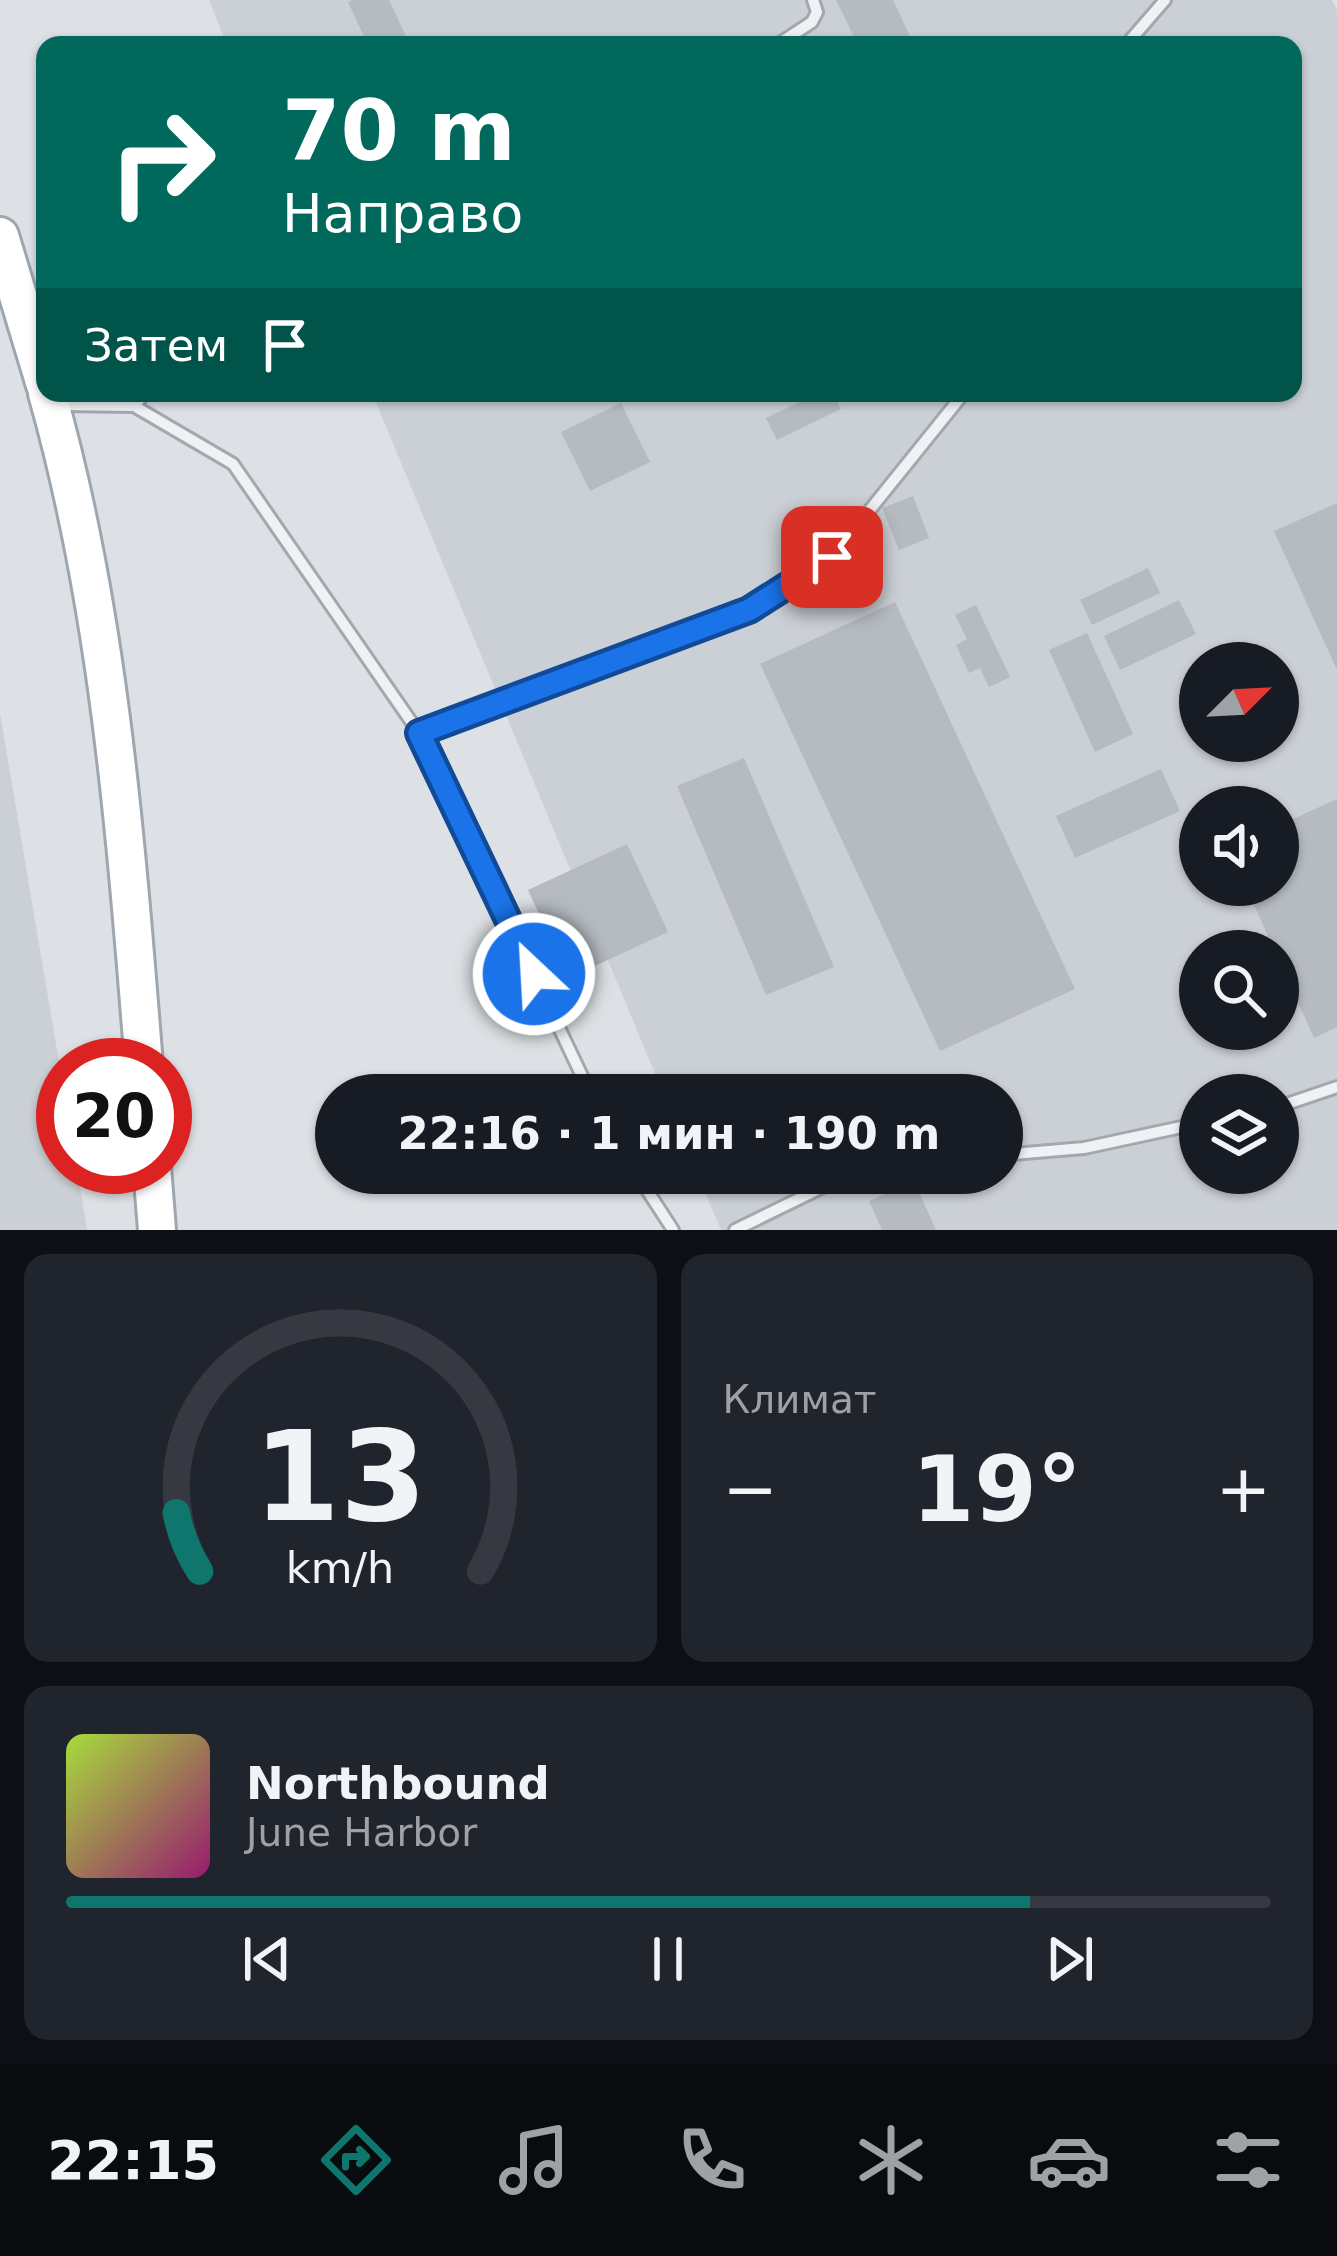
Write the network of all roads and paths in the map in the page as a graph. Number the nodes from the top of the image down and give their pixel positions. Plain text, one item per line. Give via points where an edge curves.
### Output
1 (813, 0) edge
2 (1165, 0) edge
3 (791, 36) edge
4 (1134, 36) edge
5 (0, 236) edge
6 (36, 354) edge
7 (50, 402) edge
8 (105, 402) edge
9 (138, 402) edge
10 (957, 402) edge
11 (134, 406) junction
12 (419, 733) junction
13 (142, 1038) edge
14 (581, 1074) edge
15 (1337, 1087) edge
16 (1299, 1100) edge
17 (1179, 1128) edge
18 (1023, 1153) edge
19 (154, 1194) edge
20 (650, 1194) edge
21 (809, 1194) edge
22 (157, 1230) edge
23 (674, 1230) edge
24 (735, 1230) edge

1 - 3 lane via 812,22
2 - 4 lane
5 - 6 main road
7 - 13 main road via 84,544 106,693
8 - 11 lane
9 - 11 lane
10 - 12 lane via 832,557 749,610
11 - 12 lane via 233,464
12 - 14 lane
15 - 16 lane
17 - 18 lane
19 - 22 main road
20 - 23 lane
21 - 24 lane

